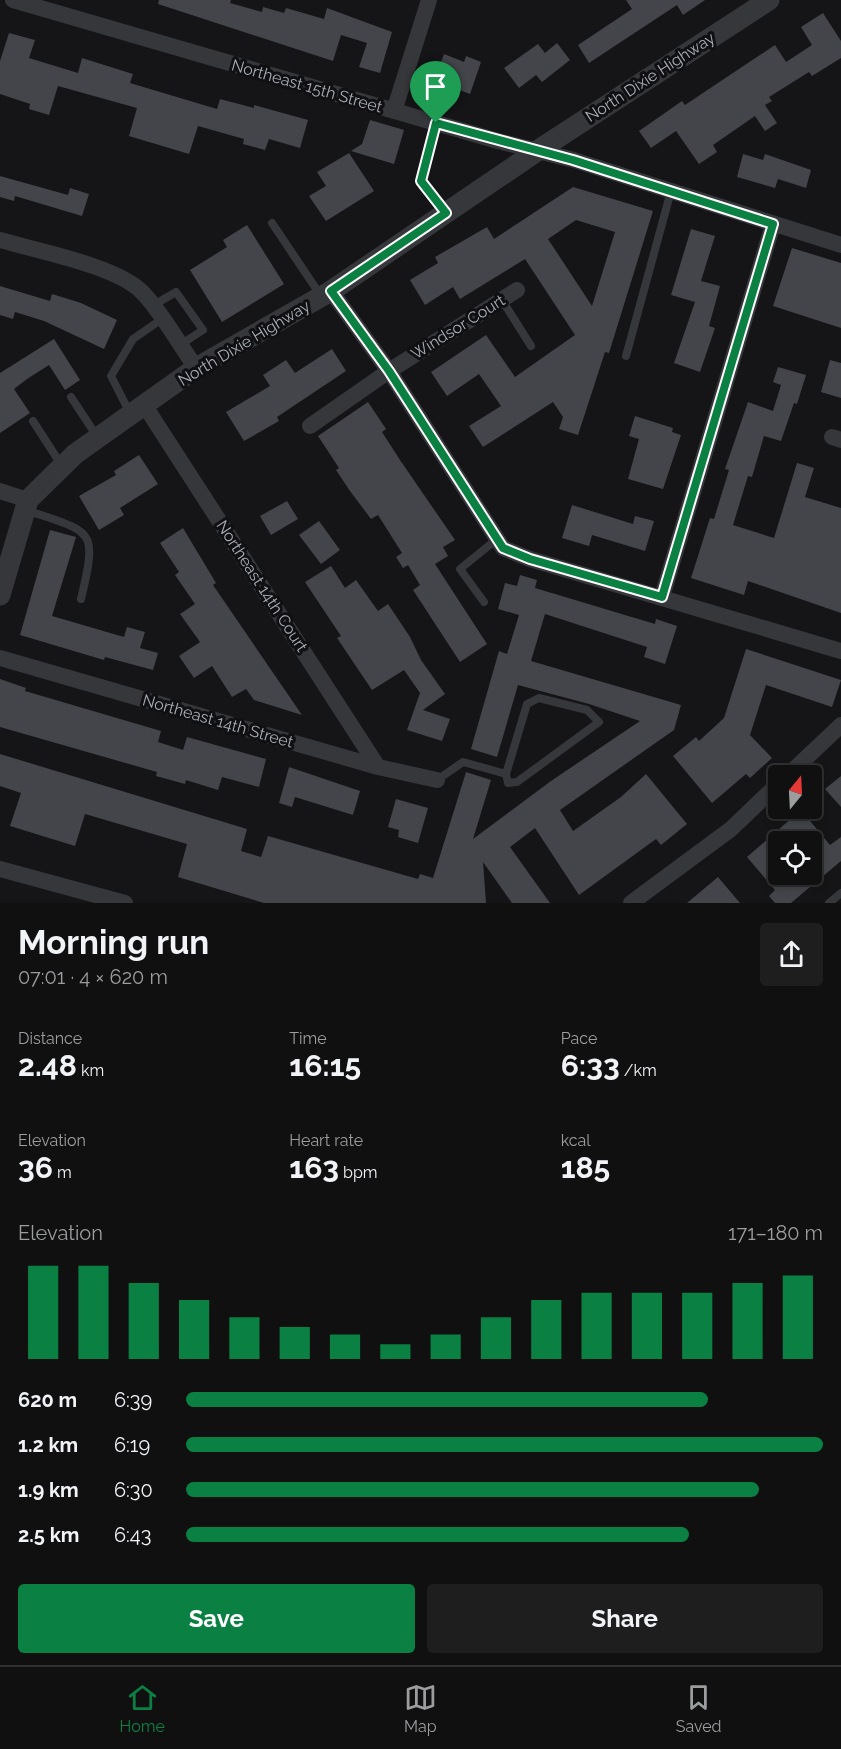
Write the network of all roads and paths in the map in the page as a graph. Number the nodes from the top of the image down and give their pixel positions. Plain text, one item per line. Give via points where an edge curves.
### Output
1 (13, 0) edge
2 (429, 0) edge
3 (38, 3) edge
4 (757, 3) edge
5 (394, 111) junction
6 (436, 123) junction
7 (537, 151) junction
8 (671, 191) junction
9 (446, 213) junction
10 (272, 223) dead end
11 (773, 224) junction
12 (0, 240) edge
13 (841, 244) edge
14 (517, 290) dead end
15 (326, 294) junction
16 (502, 300) junction
17 (157, 313) junction
18 (179, 345) junction
19 (531, 346) dead end
20 (626, 356) dead end
21 (196, 368) junction
22 (389, 371) junction
23 (71, 397) dead end
24 (138, 410) junction
25 (33, 420) dead end
26 (310, 426) dead end
27 (98, 438) junction
28 (63, 466) junction
29 (0, 491) edge
30 (27, 505) junction
31 (497, 539) junction
32 (0, 595) edge
33 (662, 597) junction
34 (81, 599) dead end
35 (484, 602) dead end
36 (841, 651) edge
37 (0, 658) edge
38 (841, 725) edge
39 (799, 765) edge
40 (378, 767) junction
41 (506, 774) junction
42 (437, 780) joint
43 (768, 794) edge
44 (0, 869) edge
45 (841, 893) edge
46 (125, 903) edge
47 (631, 903) edge
48 (829, 903) edge

1 - 3 street, Northeast 15th Street
2 - 5 street
3 - 5 street, Northeast 15th Street
4 - 7 street, North Dixie Highway
5 - 6 street, Northeast 15th Street
6 - 7 street, Northeast 15th Street
6 - 9 lane via 421,181
7 - 8 street, Northeast 15th Street
7 - 9 street, North Dixie Highway
8 - 11 street, Northeast 15th Street
8 - 20 lane
9 - 15 street, North Dixie Highway
10 - 15 lane
11 - 13 street, Northeast 15th Street
11 - 33 street
12 - 17 street via 106,271 130,282
14 - 16 street, Windsor Court
15 - 21 street, North Dixie Highway
15 - 22 street
16 - 19 lane
16 - 22 street, Windsor Court
17 - 18 street
17 - 18 lane via 176,292 203,330
17 - 24 lane via 133,339 111,376
18 - 21 street
21 - 24 street, North Dixie Highway
22 - 26 street, Windsor Court
22 - 31 street
23 - 27 lane
24 - 27 street, North Dixie Highway
24 - 40 street, Northeast 14th Court
25 - 28 lane
27 - 28 street, North Dixie Highway
28 - 30 street, North Dixie Highway
29 - 30 street
30 - 32 street
30 - 34 lane via 76,527 88,537 92,555
31 - 33 street via 503,548 530,559
31 - 35 lane via 460,569
33 - 36 street
37 - 40 street, Northeast 14th Street
38 - 39 street
40 - 42 street, Northeast 14th Street
41 - 41 lane via 508,783 517,782 599,722 588,710 539,698 527,704
41 - 42 lane via 463,762
43 - 47 street via 731,829
44 - 46 street
45 - 48 lane

